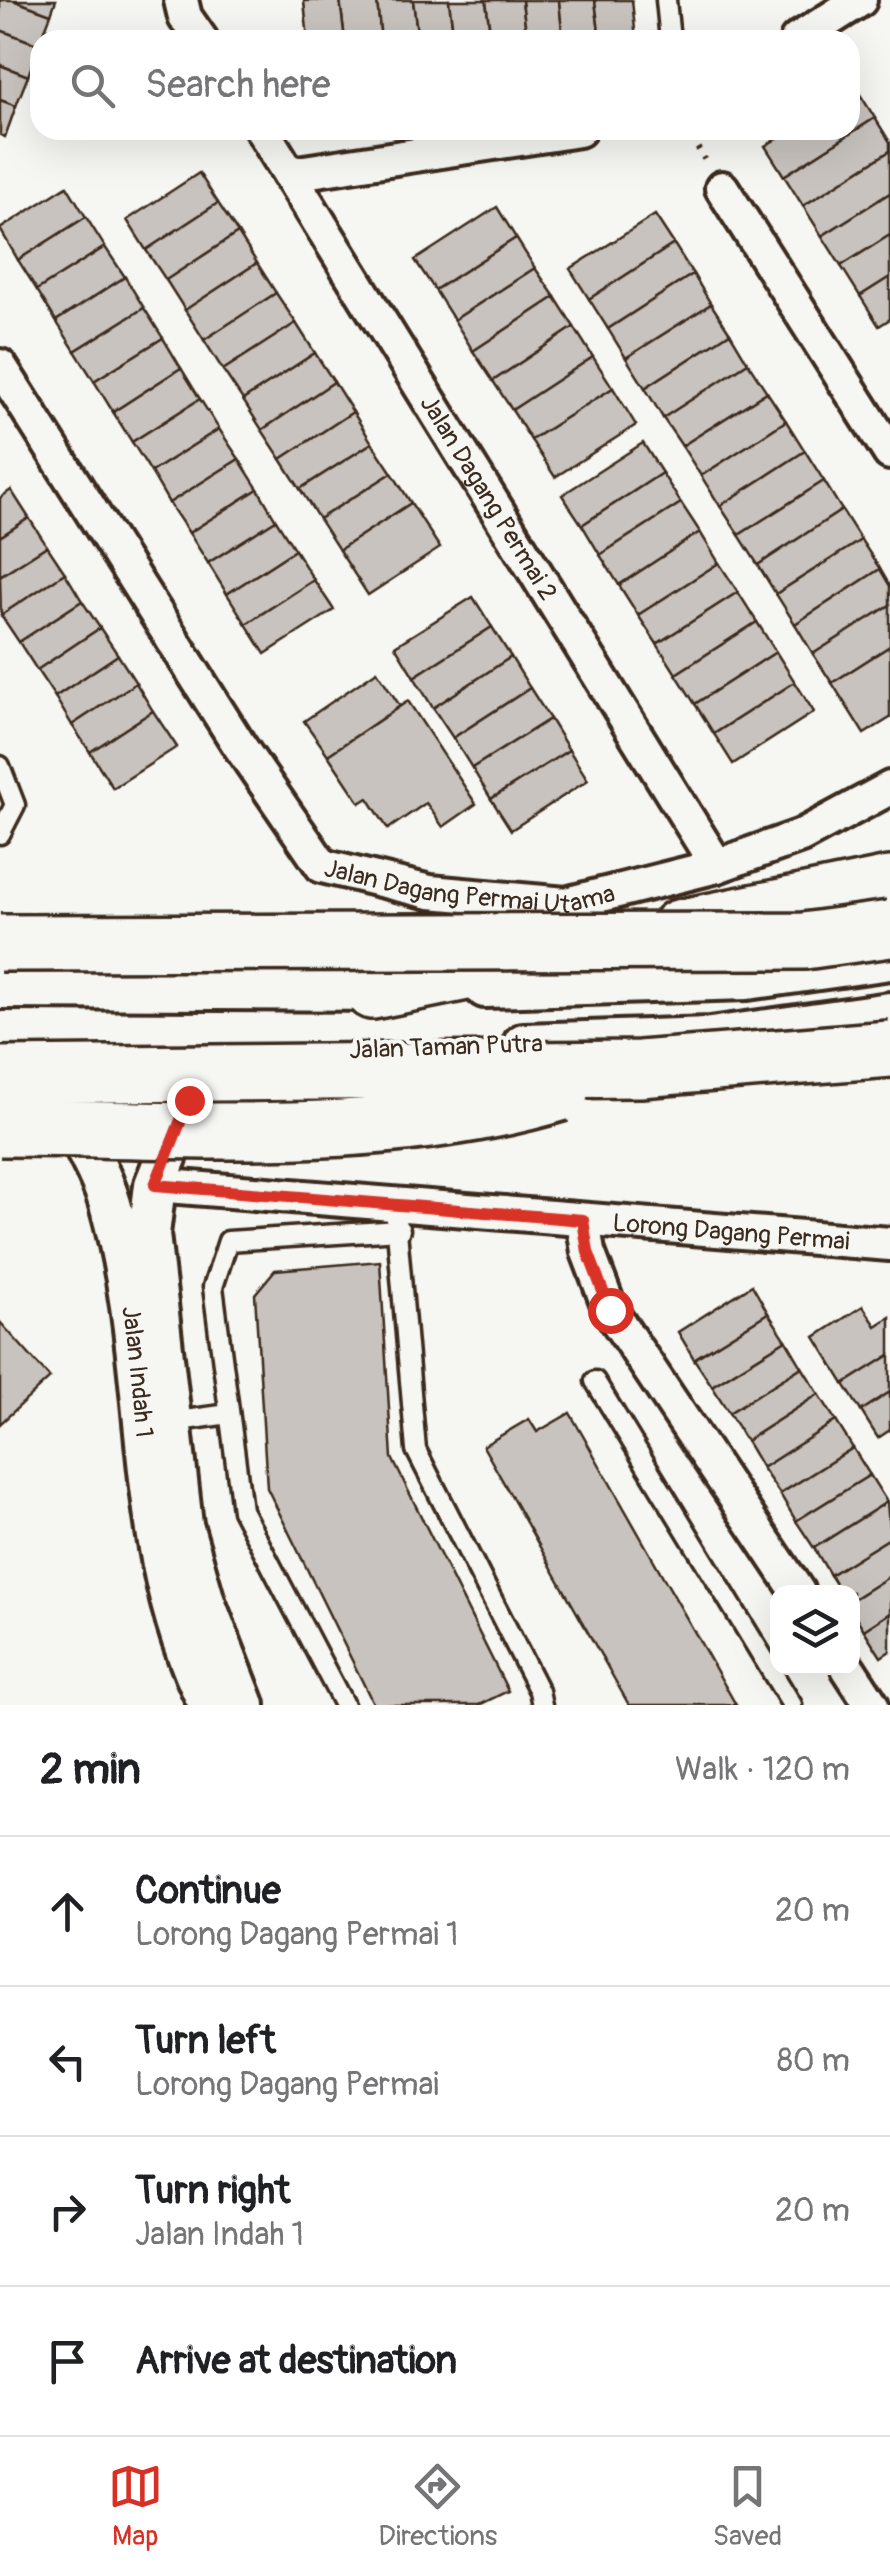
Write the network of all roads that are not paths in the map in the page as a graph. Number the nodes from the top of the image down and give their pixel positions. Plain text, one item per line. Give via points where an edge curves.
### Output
1 (181, 0) edge
2 (666, 0) edge
3 (860, 0) edge
4 (193, 30) edge
5 (669, 30) edge
6 (813, 30) edge
7 (269, 140) edge
8 (513, 140) edge
9 (291, 174) junction
10 (722, 188) dead end
11 (0, 366) edge
12 (890, 452) edge
13 (0, 766) edge
14 (890, 788) edge
15 (0, 834) edge
16 (717, 866) junction
17 (890, 885) edge
18 (890, 929) edge
19 (0, 943) edge
20 (890, 959) edge
21 (0, 988) edge
22 (372, 991) junction
23 (890, 1013) edge
24 (890, 1049) edge
25 (223, 1054) junction
26 (9, 1060) edge
27 (640, 1070) junction
28 (0, 1128) edge
29 (155, 1185) junction
30 (396, 1217) junction
31 (583, 1220) junction
32 (890, 1244) edge
33 (595, 1381) dead end
34 (230, 1414) junction
35 (170, 1422) junction
36 (793, 1585) edge
37 (853, 1675) edge
38 (210, 1705) edge
39 (244, 1705) edge
40 (344, 1705) edge
41 (542, 1705) edge
42 (792, 1705) edge
43 (872, 1705) edge

1 - 4 street
2 - 5 lane
3 - 6 street
7 - 9 street, Jalan Dagang Permai 2
8 - 9 street
9 - 16 street, Jalan Dagang Permai 2
10 - 12 street
11 - 16 street, Jalan Dagang Permai Utama via 322,866 430,892 566,904
13 - 15 lane via 16,805
14 - 16 street, Jalan Dagang Permai Utama via 801,836
17 - 22 highway
18 - 19 highway, bridge via 804,942
20 - 22 street via 747,979
21 - 22 street
23 - 25 street, Jalan Taman Putra via 711,1038
24 - 27 highway, bridge
25 - 26 street, Jalan Taman Putra
25 - 29 street, Jalan Indah 1 via 189,1100
26 - 27 highway, bridge
26 - 38 street, Jalan Indah 1 via 85,1147 109,1200 122,1256 156,1535 176,1615
27 - 28 highway, bridge via 522,1105 353,1128
29 - 30 street, Lorong Dagang Permai
29 - 35 street, Jalan Indah 1 via 149,1234
30 - 31 street, Lorong Dagang Permai
30 - 34 lane via 228,1241 213,1286
30 - 41 lane via 416,1450
31 - 32 street, Lorong Dagang Permai
31 - 36 street via 610,1310
33 - 42 lane
34 - 35 lane
34 - 40 lane via 242,1510
35 - 39 street, Jalan Indah 1 via 182,1526
37 - 43 street

